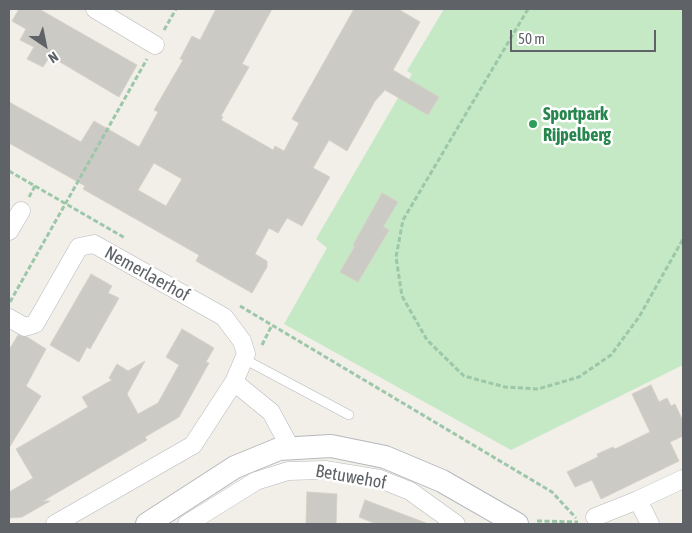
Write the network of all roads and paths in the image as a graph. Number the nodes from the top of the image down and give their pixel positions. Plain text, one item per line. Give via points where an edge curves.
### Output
1 (96, 9) edge
2 (176, 9) edge
3 (528, 9) edge
4 (156, 45) junction
5 (9, 170) edge
6 (66, 203) junction
7 (21, 210) dead end
8 (9, 231) edge
9 (127, 239) dead end
10 (683, 239) edge
11 (9, 303) edge
12 (238, 305) dead end
13 (9, 318) edge
14 (244, 359) junction
15 (234, 382) junction
16 (349, 415) dead end
17 (291, 449) junction
18 (683, 479) edge
19 (638, 500) junction
20 (587, 519) junction
21 (511, 520) edge
22 (55, 524) edge
23 (147, 524) edge
24 (187, 524) edge
25 (456, 524) edge
26 (650, 524) edge

1 - 4 street
2 - 4 path
3 - 10 path via 403,220 396,257 402,296 427,340 464,376 505,387 538,389 579,377 611,355 639,317
4 - 6 path
5 - 6 path
6 - 9 path
6 - 11 path
7 - 8 street
12 - 20 path via 552,492
13 - 14 street, Nemerlaerhof via 25,327 35,324 79,247 94,244 224,318 242,341 246,354
14 - 15 street
14 - 16 lane
15 - 17 street via 271,412
15 - 22 street via 193,445
17 - 21 street via 331,446 385,457 442,481
17 - 23 street via 279,449 235,468
18 - 19 street
19 - 20 street
19 - 26 street
20 - 21 path
24 - 25 street, Betuwehof via 256,481 288,471 325,470 380,479 410,491

